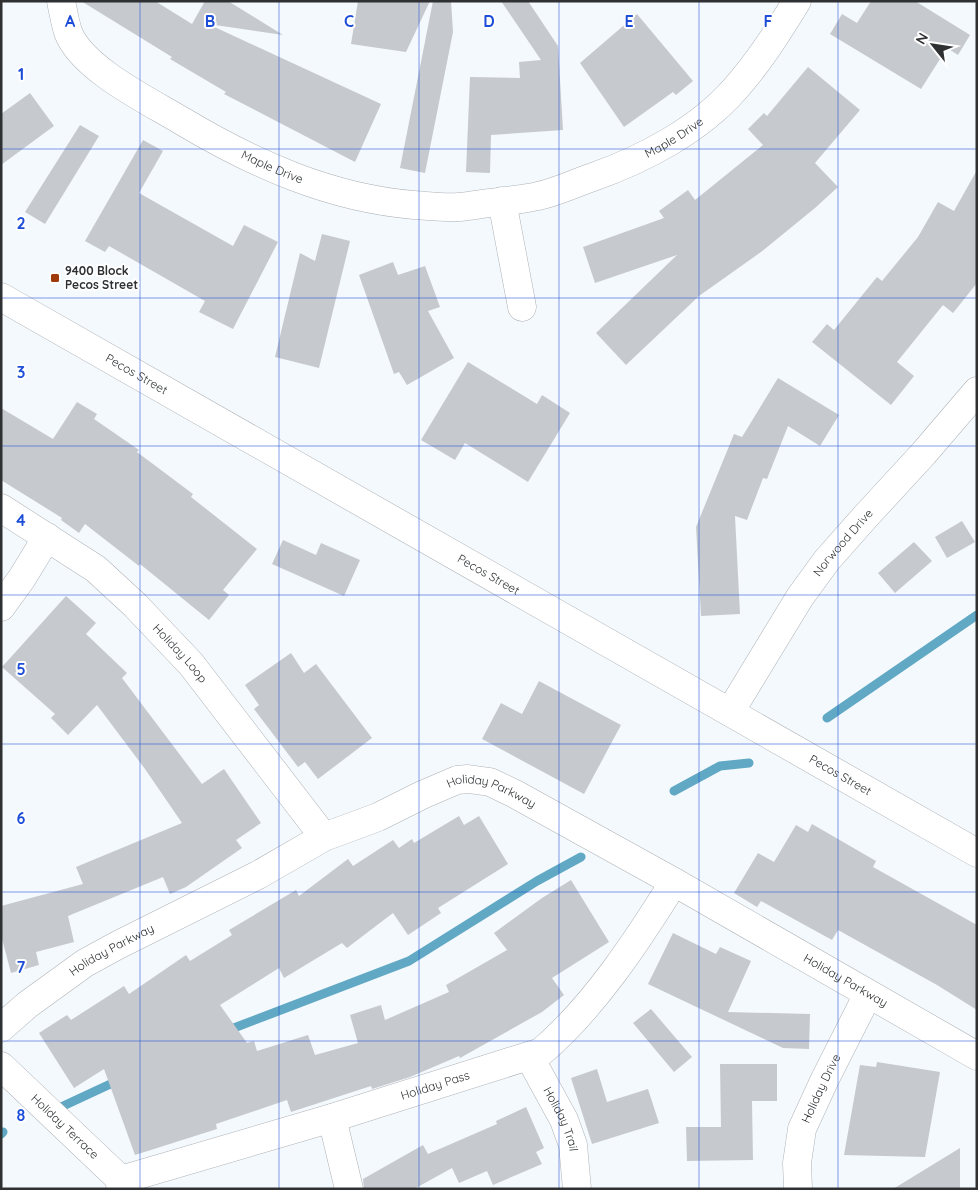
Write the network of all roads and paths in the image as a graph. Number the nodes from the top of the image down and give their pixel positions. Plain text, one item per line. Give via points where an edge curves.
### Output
1 (61, 1) edge
2 (797, 1) edge
3 (502, 201) junction
4 (1, 297) edge
5 (522, 307) dead end
6 (977, 391) edge
7 (1, 508) edge
8 (47, 537) junction
9 (1, 607) edge
10 (730, 712) junction
11 (324, 838) junction
12 (977, 853) edge
13 (674, 882) junction
14 (868, 994) junction
15 (1, 1028) edge
16 (529, 1056) junction
17 (977, 1056) edge
18 (1, 1066) edge
19 (332, 1118) junction
20 (121, 1184) edge
21 (349, 1189) edge
22 (577, 1189) edge
23 (798, 1189) edge

1 - 3 street, Maple Drive via 68,32 91,63 217,142 254,160 310,184 366,199 458,207
2 - 3 street, Maple Drive via 771,43 735,90 700,121 666,144 611,170 538,196
3 - 5 street
4 - 10 street, Pecos Street
6 - 10 street, Norwood Drive via 827,560 800,597
7 - 8 street, Holiday Loop
8 - 9 street
8 - 11 street, Holiday Loop via 96,569 191,664
10 - 12 street, Pecos Street
11 - 13 street, Holiday Parkway via 457,780 468,779 490,782 515,794
11 - 15 street, Holiday Parkway via 85,963
13 - 14 street, Holiday Parkway
13 - 16 street, Holiday Pass via 646,928 601,989 553,1042 541,1052
14 - 17 street, Holiday Parkway
14 - 23 street, Holiday Drive via 802,1129
16 - 19 street, Holiday Pass
16 - 22 street, Holiday Trail via 567,1128 573,1145
18 - 20 street, Holiday Terrace
19 - 20 street, Holiday Pass
19 - 21 street

